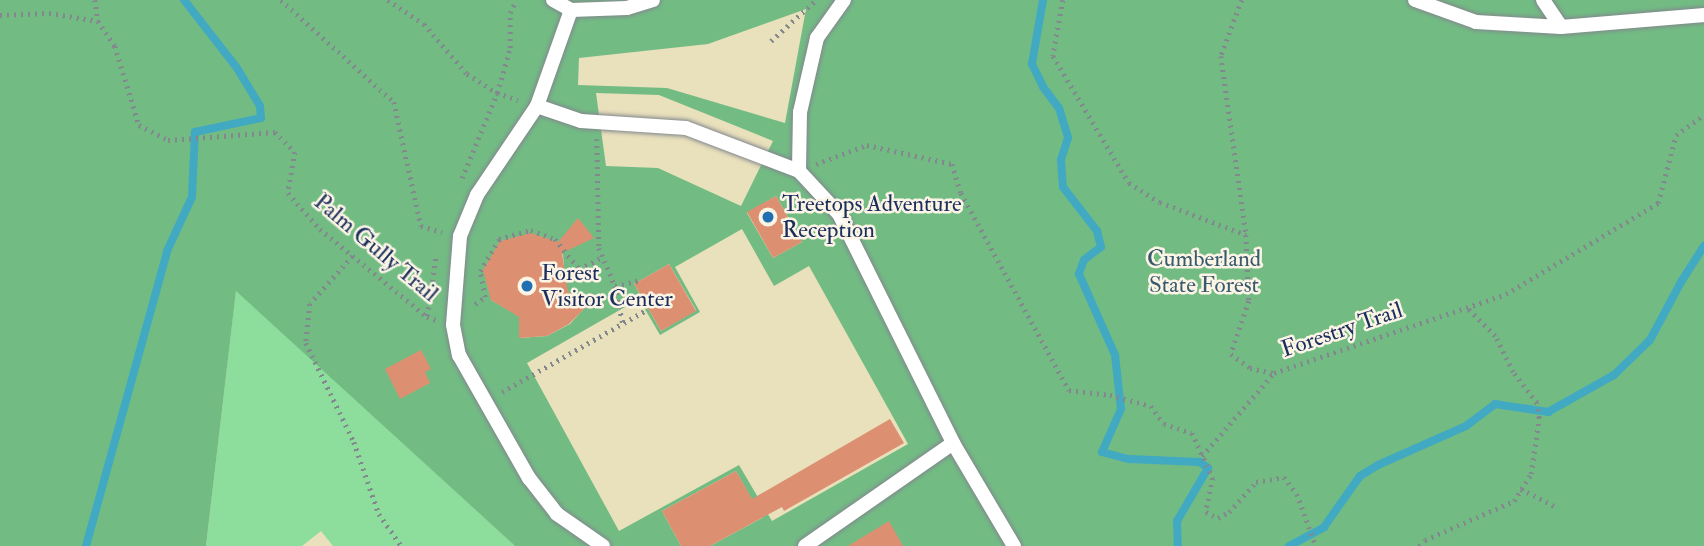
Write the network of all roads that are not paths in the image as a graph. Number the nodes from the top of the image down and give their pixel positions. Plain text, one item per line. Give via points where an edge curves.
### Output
1 (553, 0) edge
2 (653, 0) edge
3 (844, 0) edge
4 (1415, 0) edge
5 (1544, 0) edge
6 (571, 10) junction
7 (1704, 15) edge
8 (1561, 27) junction
9 (537, 106) junction
10 (799, 171) junction
11 (953, 443) junction
12 (603, 546) edge
13 (805, 546) edge
14 (1014, 546) edge

1 - 6 lane
2 - 6 lane via 628,8
3 - 10 lane via 817,38 800,112
4 - 8 lane via 1476,22
5 - 8 lane
6 - 9 lane
7 - 8 lane
9 - 10 lane via 580,121 686,128
9 - 12 lane via 477,195 460,236 454,322 459,355 529,478 557,514
10 - 11 lane via 839,214
11 - 13 lane
11 - 14 lane

